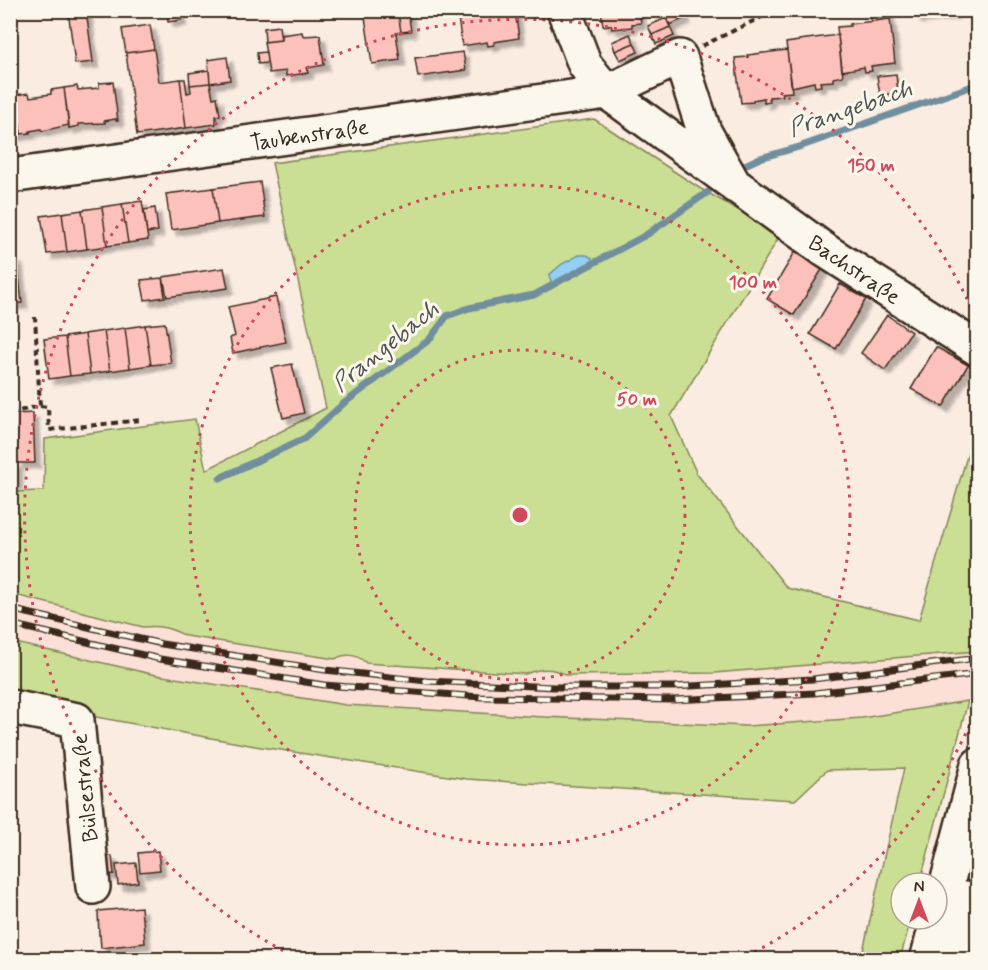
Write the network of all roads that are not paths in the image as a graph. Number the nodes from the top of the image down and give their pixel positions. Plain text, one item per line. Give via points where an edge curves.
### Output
1 (564, 10) edge
2 (680, 57) joint
3 (608, 92) junction
4 (10, 176) edge
5 (735, 186) junction
6 (978, 349) edge
7 (10, 707) edge
8 (978, 765) edge
9 (978, 843) edge
10 (93, 887) dead end
11 (927, 960) edge
12 (952, 960) edge

1 - 3 main road, Bachstraße via 585,65
2 - 3 main road, Taubenstraße
2 - 5 main road, Bachstraße via 704,131
3 - 4 main road, Taubenstraße
3 - 5 main road, Bachstraße
5 - 6 main road, Bachstraße via 826,251
7 - 10 main road, Bülsestraße via 77,720
8 - 11 main road
9 - 12 main road

